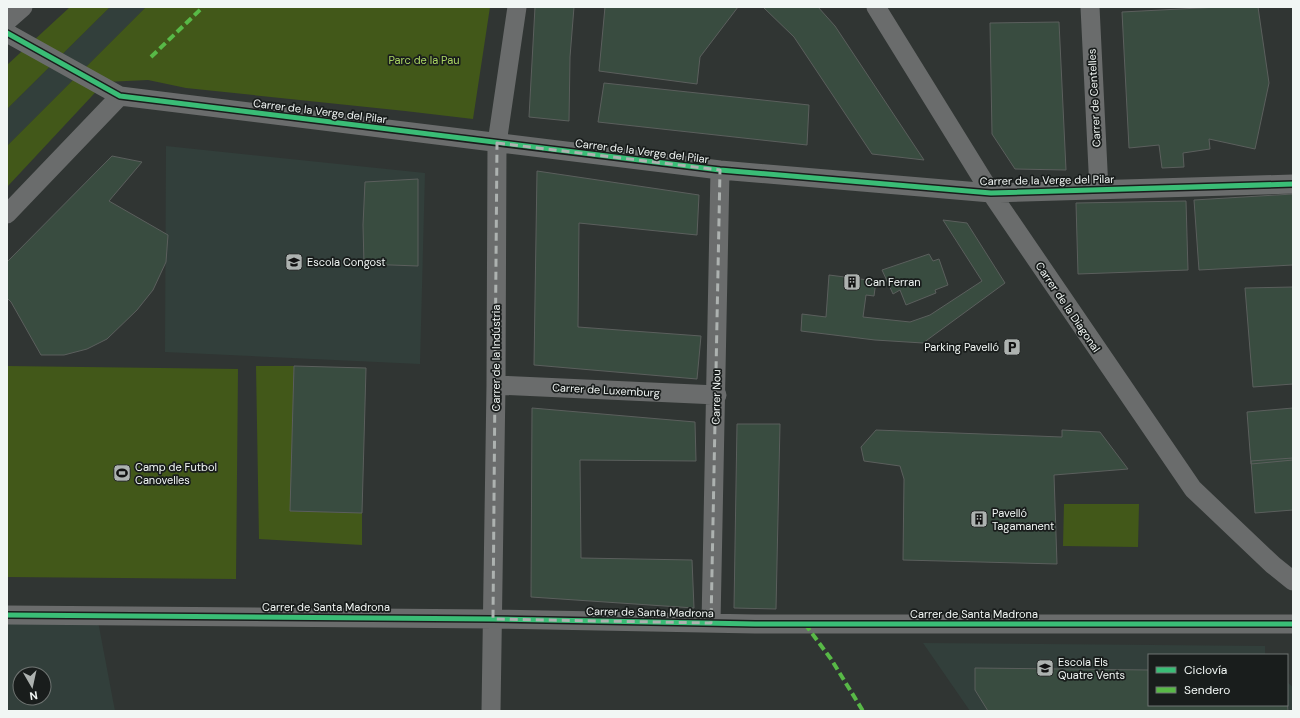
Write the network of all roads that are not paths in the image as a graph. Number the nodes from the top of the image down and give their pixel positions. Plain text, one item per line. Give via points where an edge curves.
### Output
1 (23, 7) edge
2 (517, 7) edge
3 (880, 7) edge
4 (1090, 7) edge
5 (7, 21) edge
6 (7, 33) edge
7 (120, 96) junction
8 (497, 143) junction
9 (720, 170) junction
10 (1293, 184) edge
11 (1099, 190) junction
12 (991, 193) junction
13 (7, 214) edge
14 (496, 385) junction
15 (716, 395) junction
16 (1293, 581) edge
17 (7, 615) edge
18 (493, 619) junction
19 (711, 623) junction
20 (1293, 624) edge
21 (491, 711) edge

1 - 5 street
2 - 8 street, Carrer de la Indústria
3 - 12 street, Carrer de la Diagonal
4 - 11 street, Carrer de Centelles
6 - 7 street, Carrer de la Verge del Pilar
7 - 8 street, Carrer de la Verge del Pilar
7 - 13 street
8 - 9 street, Carrer de la Verge del Pilar
8 - 14 street, Carrer de la Indústria
9 - 12 street, Carrer de la Verge del Pilar
9 - 15 street, Carrer Nou
10 - 11 street, Carrer de la Verge del Pilar
11 - 12 street, Carrer de la Verge del Pilar
12 - 16 street, Carrer de la Diagonal via 1193,489
14 - 15 street, Carrer de Luxemburg
14 - 18 street, Carrer de la Indústria
15 - 19 street, Carrer Nou
17 - 18 street, Carrer de Santa Madrona
18 - 19 street, Carrer de Santa Madrona
18 - 21 street, Carrer de la Indústria
19 - 20 street, Carrer de Santa Madrona

